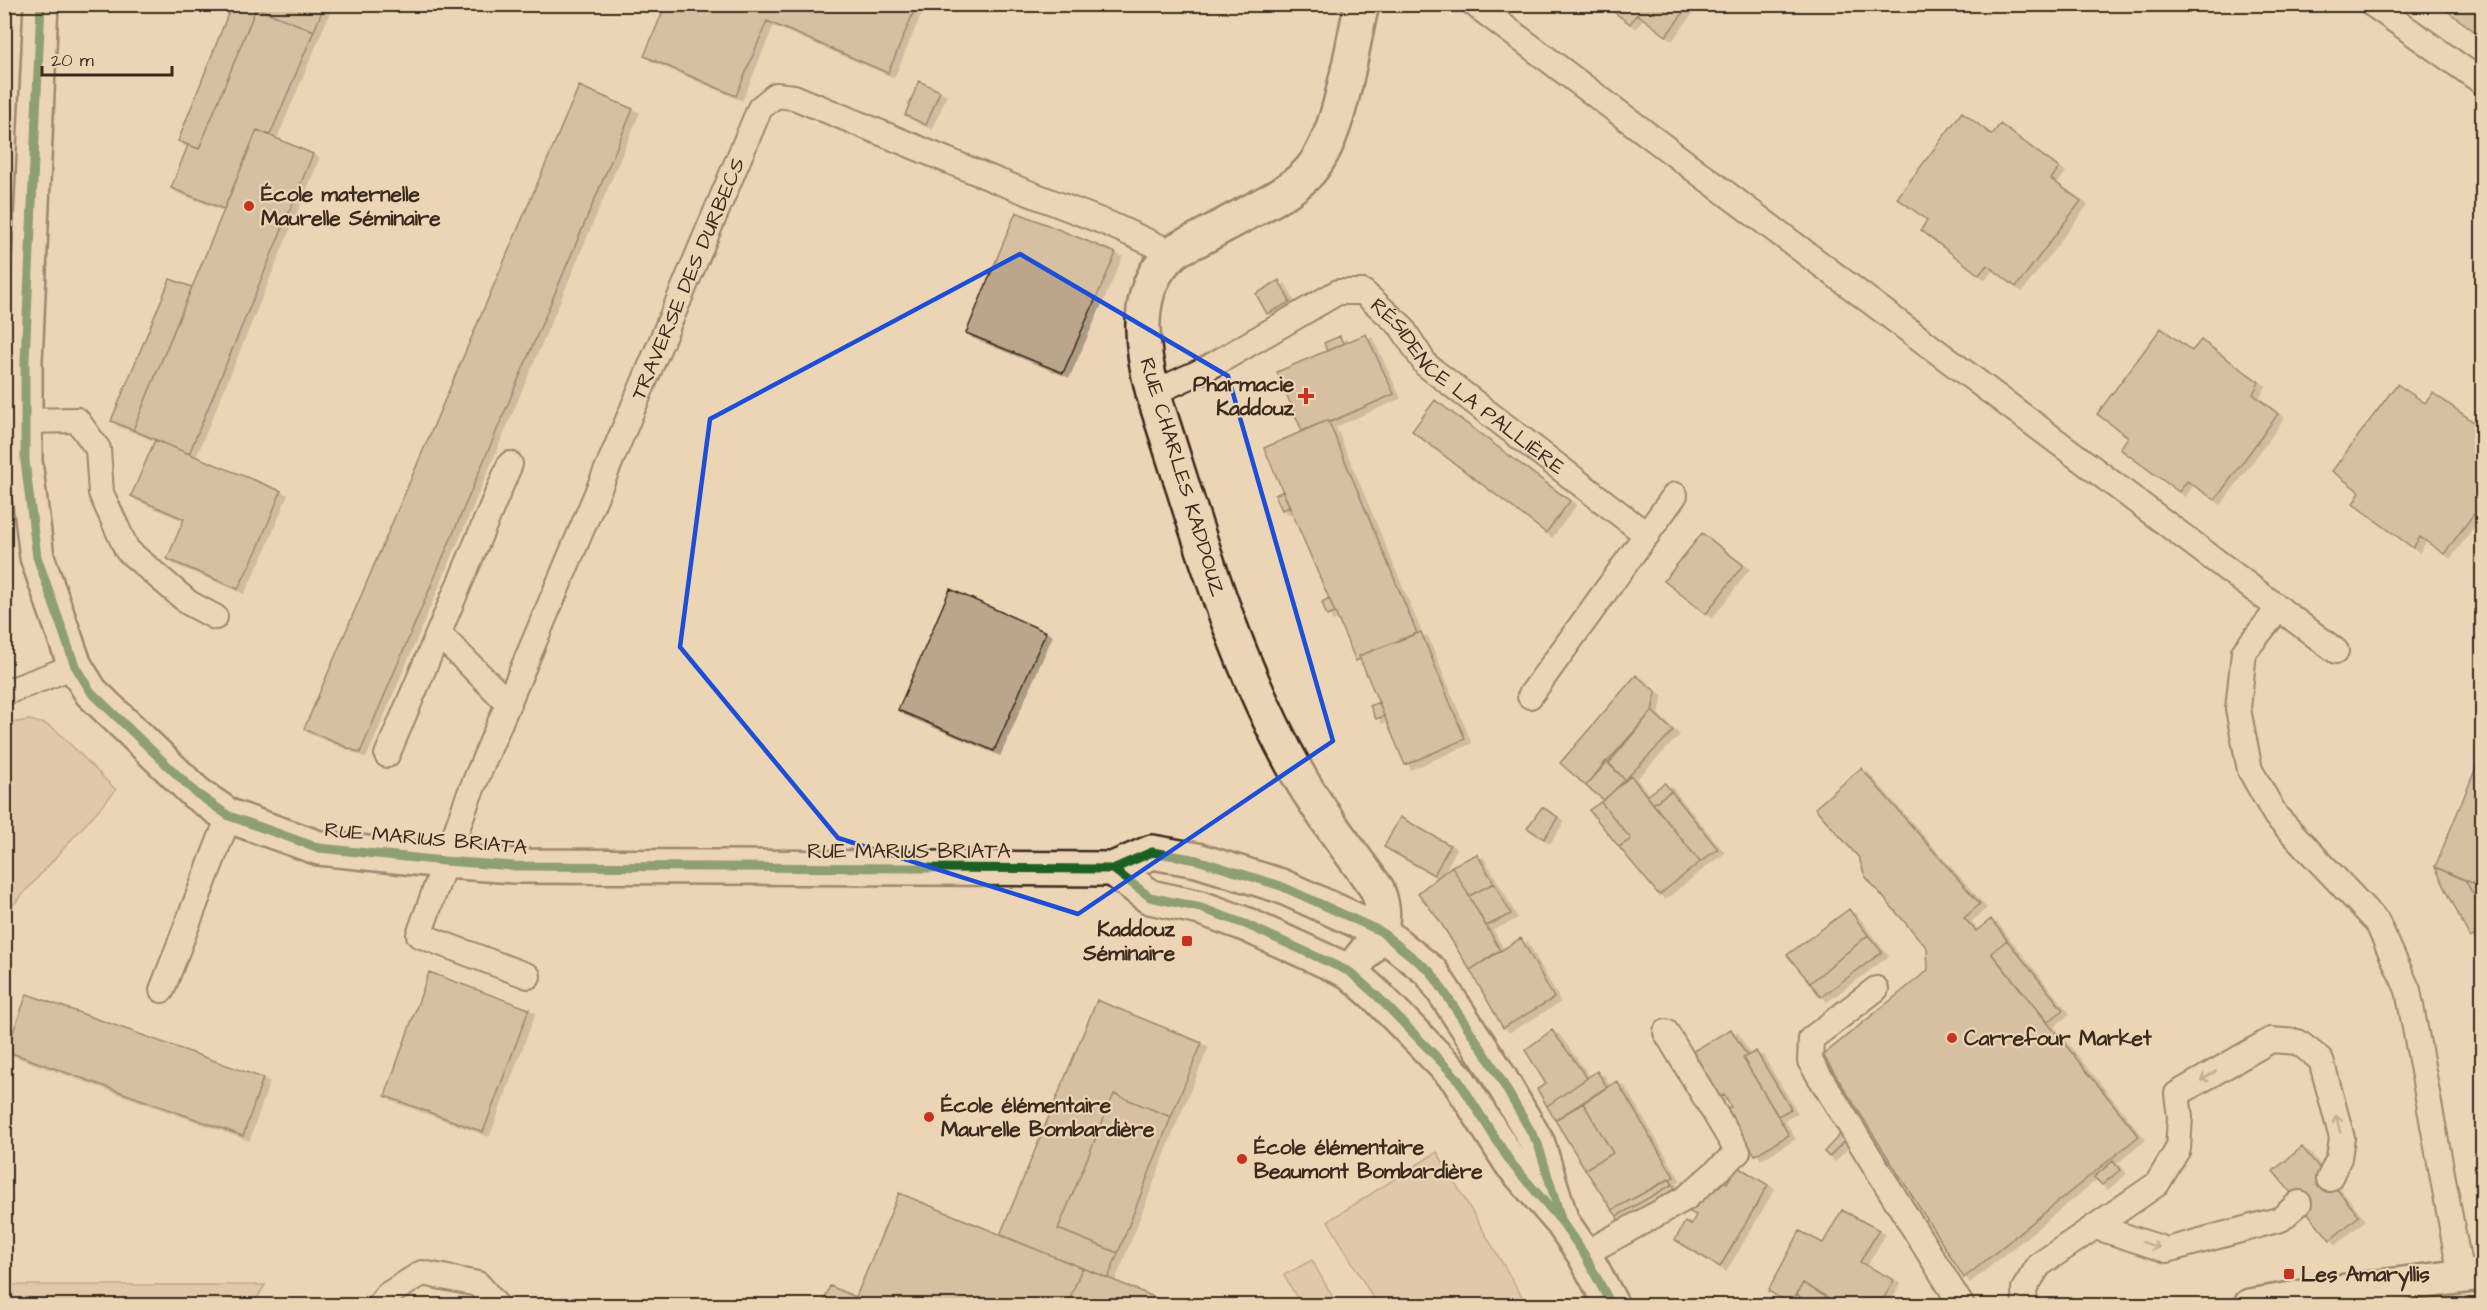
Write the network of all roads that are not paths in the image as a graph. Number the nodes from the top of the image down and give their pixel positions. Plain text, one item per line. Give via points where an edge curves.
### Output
1 (41, 4) edge
2 (1362, 4) edge
3 (1474, 4) edge
4 (2372, 4) edge
5 (2482, 82) edge
6 (1173, 253) junction
7 (1153, 393) junction
8 (25, 421) junction
9 (15, 461) edge
10 (510, 464) dead end
11 (1675, 495) dead end
12 (1647, 535) junction
13 (2279, 608) junction
14 (215, 617) dead end
15 (439, 634) junction
16 (2336, 651) dead end
17 (75, 666) junction
18 (4, 693) edge
19 (1530, 696) dead end
20 (508, 703) junction
21 (387, 755) dead end
22 (230, 816) junction
23 (444, 861) junction
24 (1113, 869) junction
25 (1380, 931) junction
26 (1350, 972) junction
27 (528, 976) dead end
28 (1876, 989) dead end
29 (162, 990) dead end
30 (1666, 1032) dead end
31 (2329, 1179) dead end
32 (2299, 1203) dead end
33 (1562, 1222) junction
34 (2096, 1227) junction
35 (1584, 1254) junction
36 (2472, 1275) edge
37 (379, 1305) edge
38 (497, 1305) edge
39 (1612, 1305) edge
40 (1962, 1305) edge
41 (2025, 1305) edge
42 (2250, 1305) edge

1 - 8 street, RUE MARIUS BRIATA
2 - 6 street, RUE CHARLES KADDOUZ via 1337,114 1326,146 1307,175 1277,197
3 - 13 lane
4 - 5 lane
6 - 7 street, RUE CHARLES KADDOUZ via 1152,277 1146,300 1142,333
6 - 20 lane, TRAVERSE DES DURBECS via 794,97 776,95 760,108
7 - 12 lane, RÉSIDENCE LA PALLIÈRE via 1206,369 1338,292 1363,292 1401,326 1426,365
7 - 25 street, RUE CHARLES KADDOUZ via 1215,585 1253,683 1299,777 1377,889 1383,905
8 - 9 street, RUE MARIUS BRIATA
8 - 14 lane via 77,420 98,449 101,493 127,550 189,603
9 - 17 street, RUE MARIUS BRIATA via 37,556
10 - 15 lane
11 - 12 lane
12 - 19 lane
13 - 16 lane
13 - 36 lane via 2244,652 2238,709 2250,770 2276,816 2377,922 2409,990
15 - 20 lane
15 - 21 lane
17 - 18 lane
17 - 22 street, RUE MARIUS BRIATA via 91,692 196,793
20 - 23 lane, TRAVERSE DES DURBECS
22 - 23 street, RUE MARIUS BRIATA via 319,848
22 - 29 lane
23 - 24 street, RUE MARIUS BRIATA via 538,866
23 - 27 lane, TRAVERSE DES DURBECS via 418,935
24 - 25 street, RUE MARIUS BRIATA via 1152,852 1197,860 1281,886
24 - 26 street via 1150,897 1202,908 1245,924
25 - 26 street
25 - 33 street via 1431,972 1493,1065 1538,1144
26 - 33 street via 1457,1078 1511,1163
28 - 40 lane via 1810,1039 1810,1061
30 - 35 lane via 1738,1152 1686,1198
31 -> 34 lane via 2339,1158 2342,1138 2321,1060 2298,1042 2271,1040 2177,1094 2178,1149 2157,1184
34 -> 32 lane via 2167,1250 2281,1219
33 - 35 street
34 - 41 lane via 2039,1265 2024,1289
35 - 39 street
36 - 42 street
37 - 38 lane via 387,1295 422,1273 478,1284

